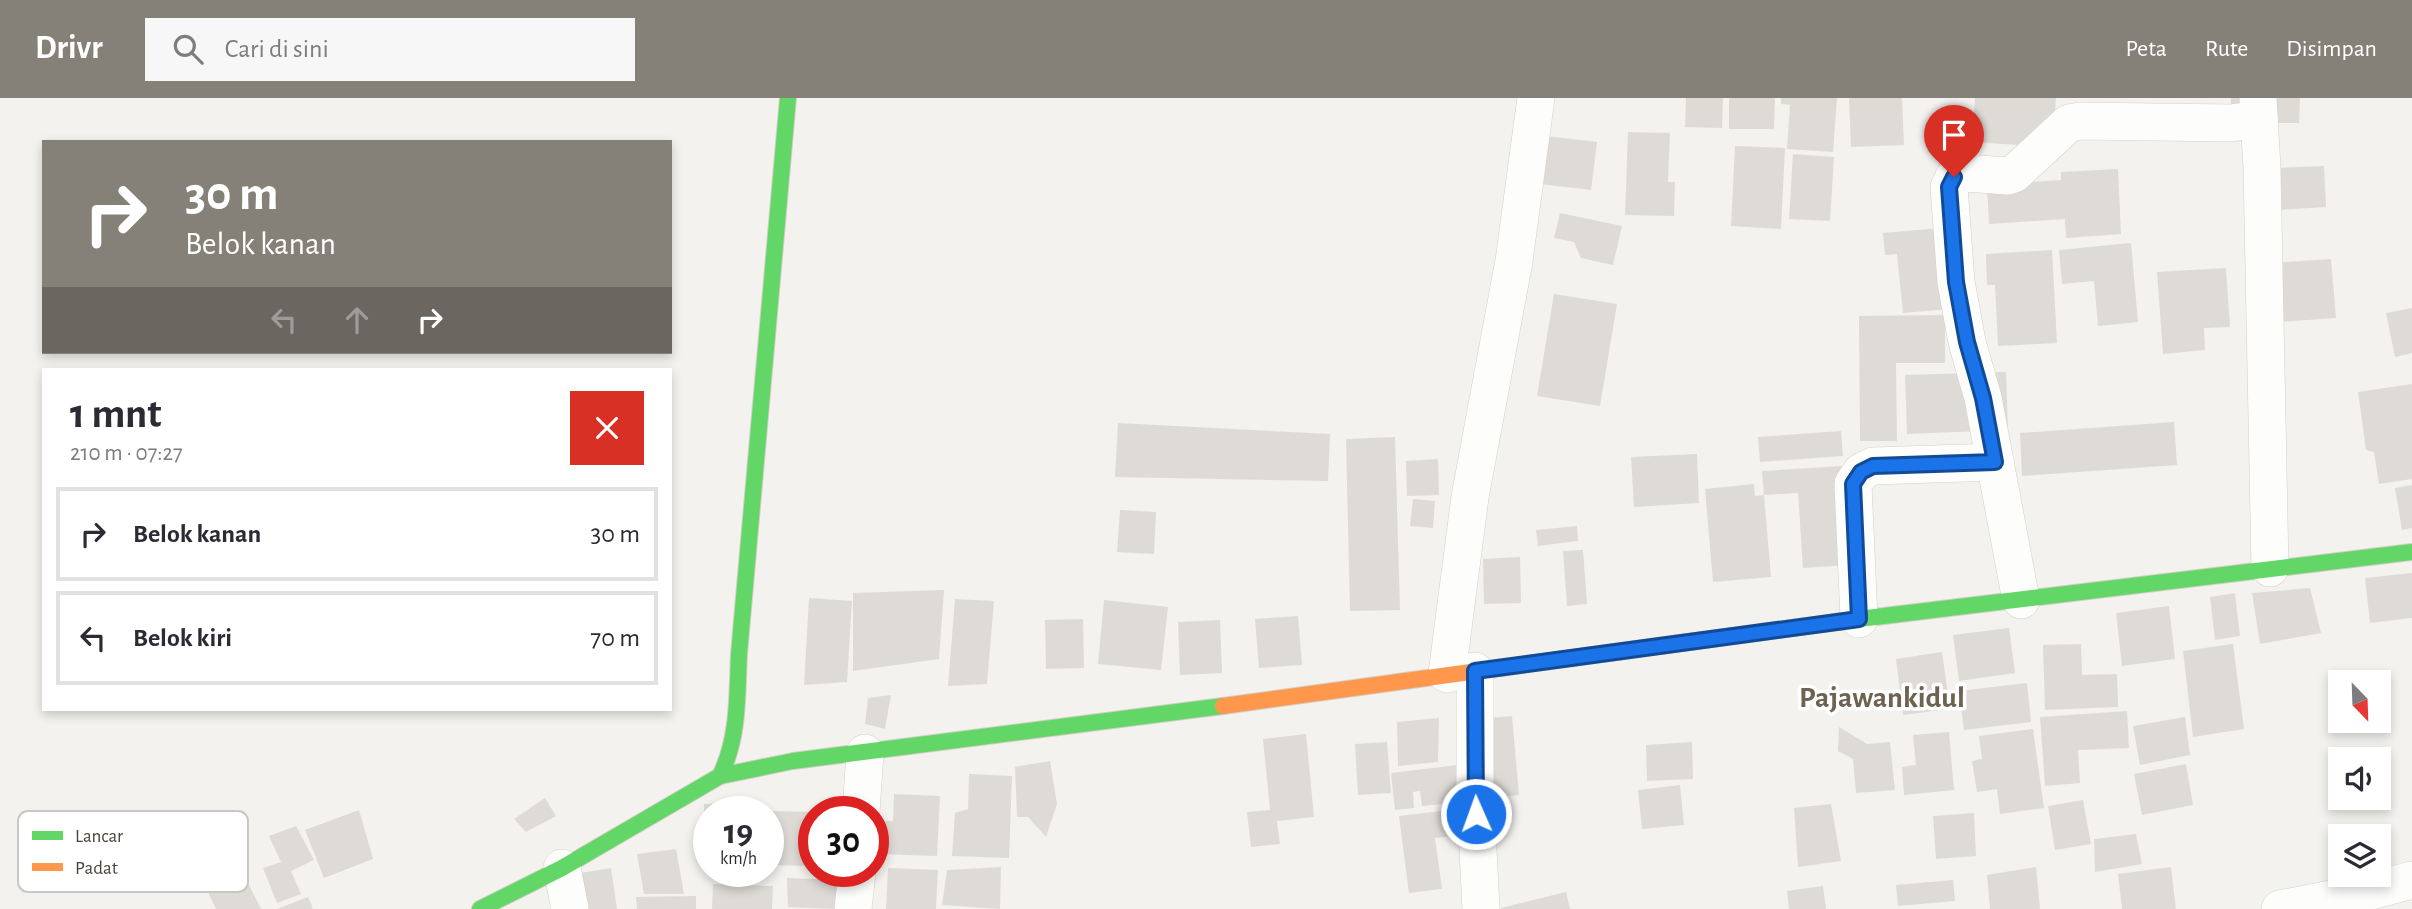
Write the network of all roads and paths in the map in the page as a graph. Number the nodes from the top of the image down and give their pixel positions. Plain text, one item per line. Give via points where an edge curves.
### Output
1 (788, 98) edge
2 (1536, 98) edge
3 (2259, 108) edge
4 (1995, 462) junction
5 (2412, 552) edge
6 (2270, 568) junction
7 (2021, 600) junction
8 (1859, 619) junction
9 (1461, 672) junction
10 (865, 753) junction
11 (720, 776) junction
12 (862, 796) edge
13 (562, 868) junction
14 (2412, 880) edge
15 (855, 887) edge
16 (480, 909) edge
17 (570, 909) edge
18 (853, 909) edge
19 (1481, 909) edge
20 (2280, 909) edge

1 - 11 street via 733,746
2 - 9 street via 1514,261 1470,497
3 - 4 street via 2231,123 2069,123 2008,176 1965,173 1954,177 1949,187 1956,282
3 - 6 street
4 - 7 street
4 - 8 street via 1891,464 1861,472 1853,484
5 - 6 street
6 - 7 street
7 - 8 street
8 - 9 street
9 - 10 street
9 - 19 street via 1475,790
10 - 11 street
10 - 12 street
11 - 13 street
13 - 16 street
13 - 17 street
14 - 20 street
15 - 18 street

